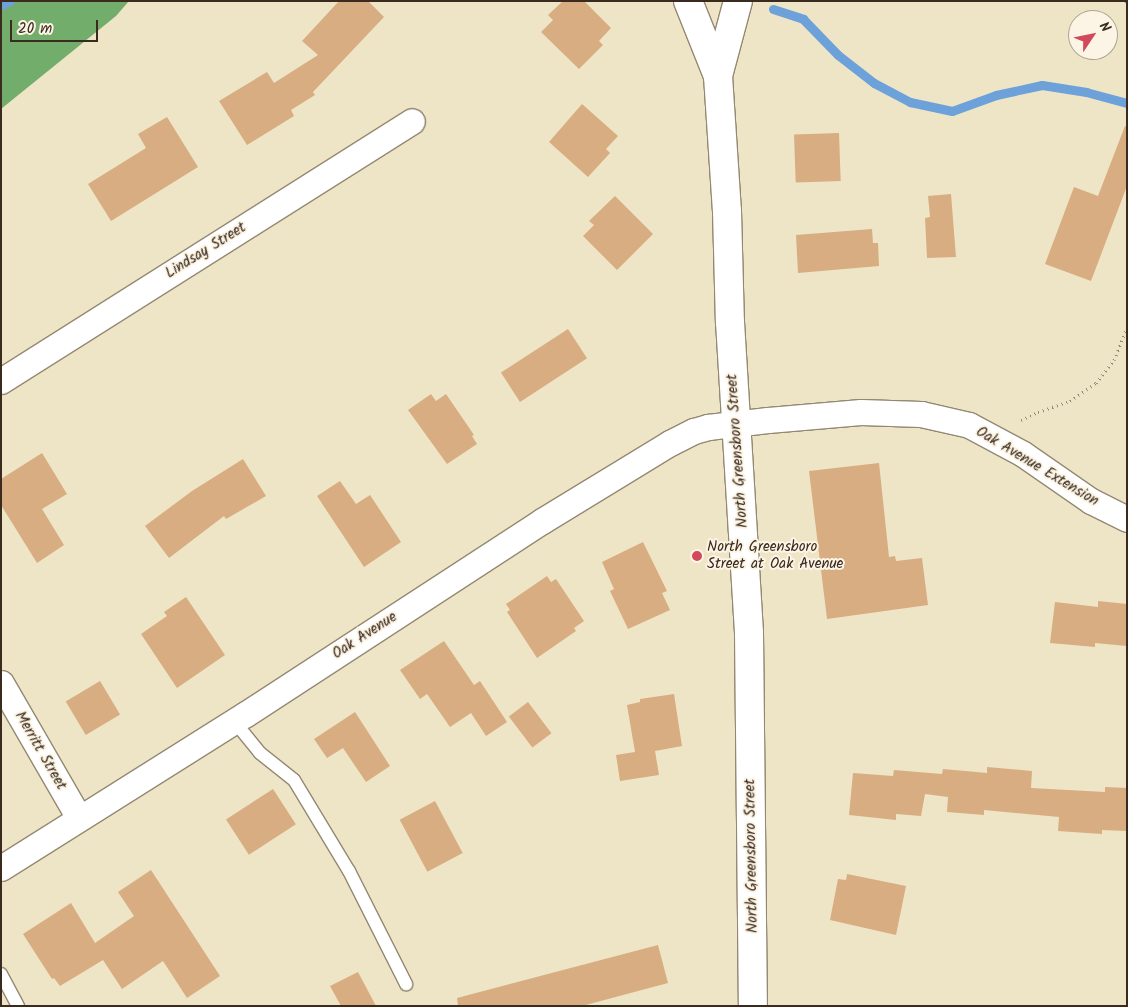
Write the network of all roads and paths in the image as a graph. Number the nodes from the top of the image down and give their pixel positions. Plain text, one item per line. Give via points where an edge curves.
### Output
1 (688, 1) edge
2 (738, 1) edge
3 (718, 76) junction
4 (412, 121) dead end
5 (1127, 327) edge
6 (1, 381) edge
7 (1021, 420) dead end
8 (737, 424) junction
9 (1127, 518) edge
10 (1, 683) edge
11 (234, 721) junction
12 (79, 818) junction
13 (1, 868) edge
14 (1, 974) edge
15 (406, 984) dead end
16 (18, 1006) edge
17 (753, 1006) edge

1 - 3 main road, North Greensboro Street
2 - 3 main road, North Greensboro Street
3 - 8 main road, North Greensboro Street
4 - 6 street, Lindsay Street
5 - 7 path via 1114,360 1096,383 1070,401
8 - 9 street, Oak Avenue Extension via 861,412 920,414 969,425 1023,454 1091,501
8 - 11 street, Oak Avenue via 694,431 670,443 542,521
8 - 17 main road, North Greensboro Street via 749,634
10 - 12 street, Merritt Street
11 - 12 street, Oak Avenue
11 - 15 lane via 260,753 294,780 349,871
12 - 13 street, Oak Avenue
14 - 16 lane

